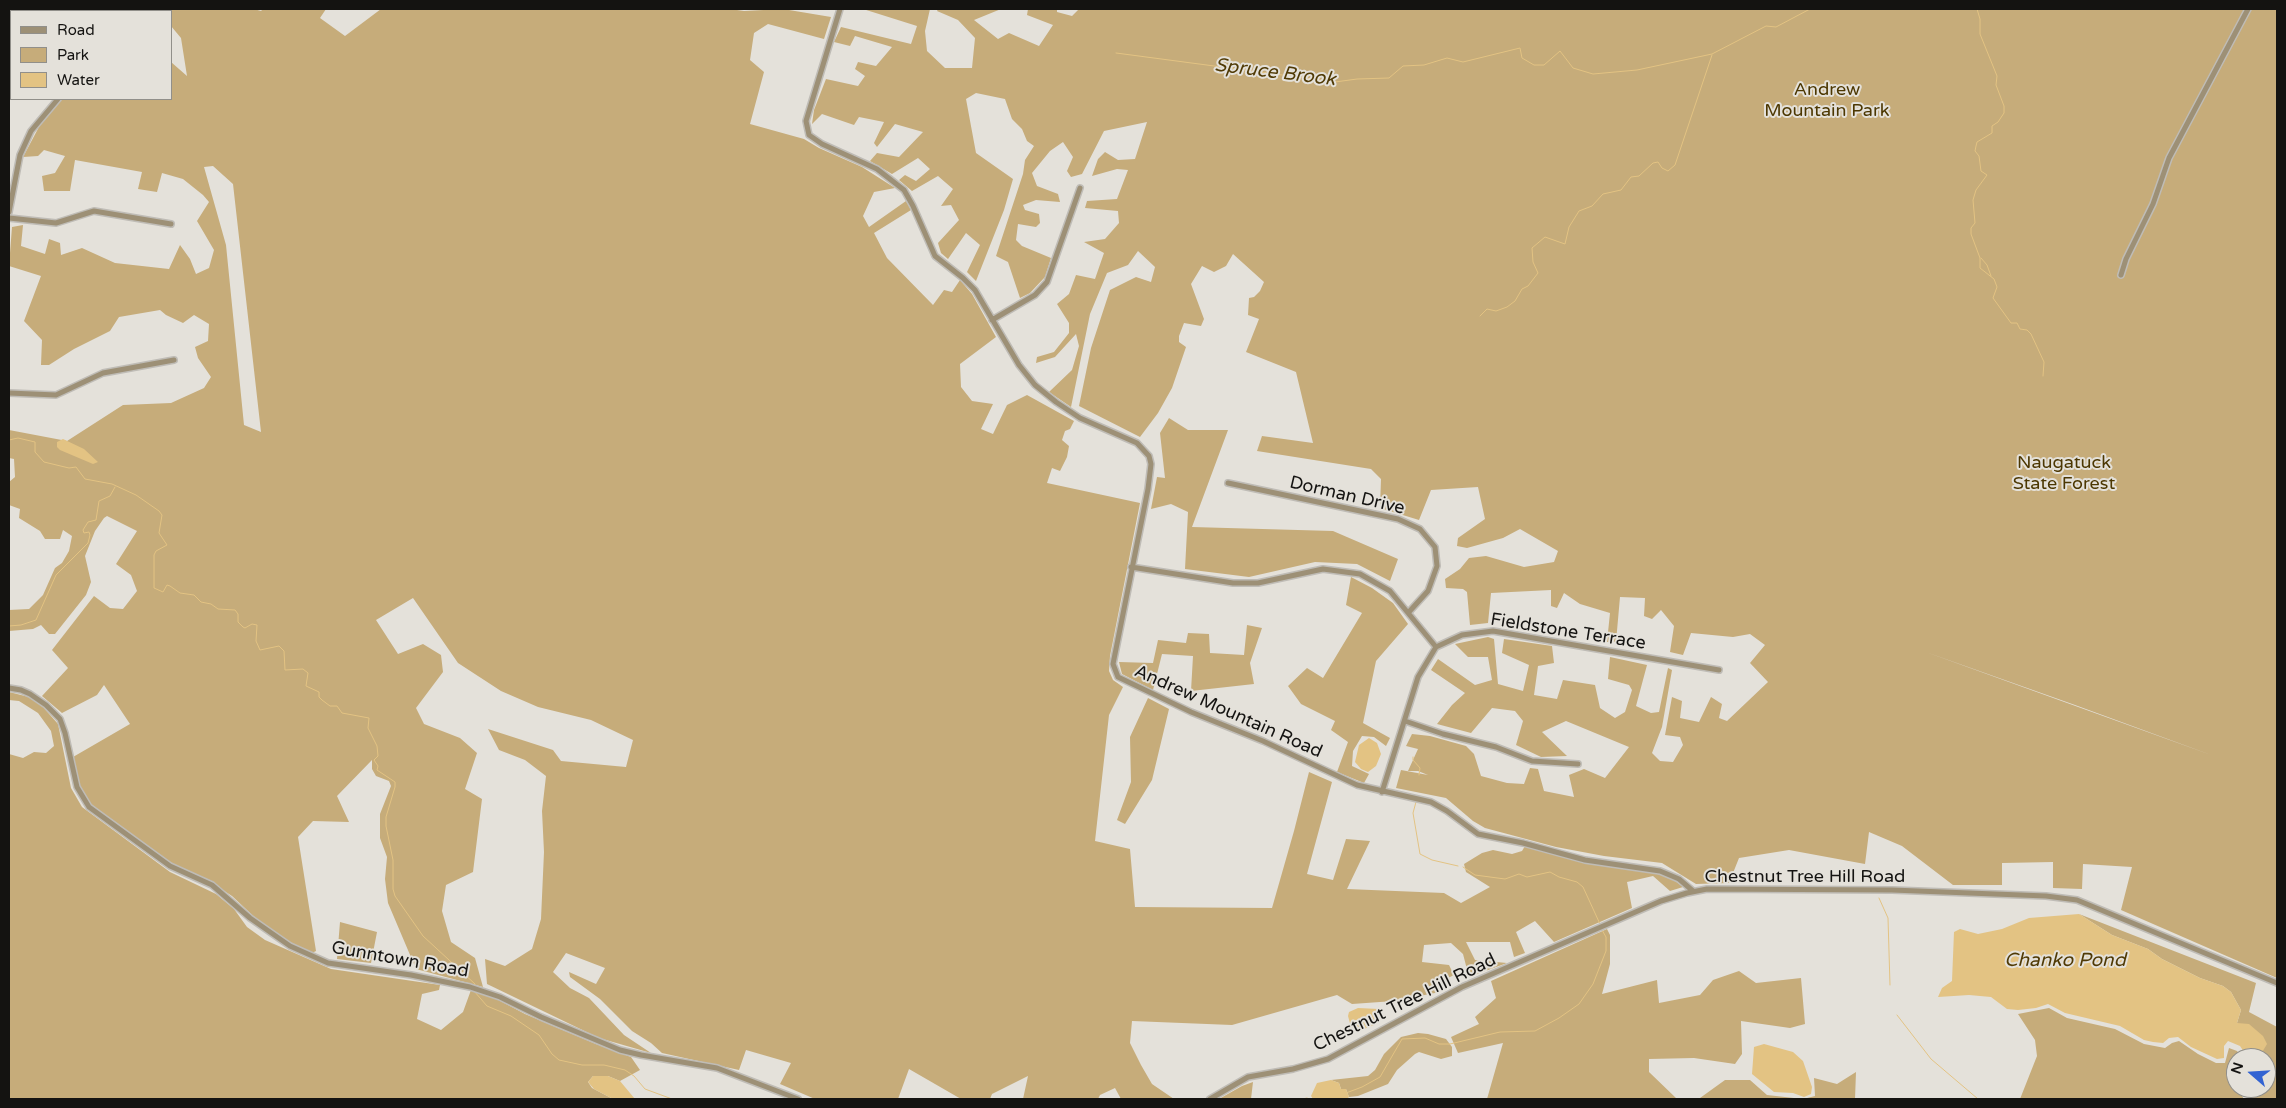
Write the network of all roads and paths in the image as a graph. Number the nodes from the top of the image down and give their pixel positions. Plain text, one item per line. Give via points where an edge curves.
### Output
1 (840, 9) edge
2 (2248, 9) edge
3 (57, 100) edge
4 (1080, 188) dead end
5 (9, 212) edge
6 (9, 218) edge
7 (171, 224) dead end
8 (2121, 275) dead end
9 (992, 320) junction
10 (174, 360) dead end
11 (9, 392) edge
12 (1228, 483) dead end
13 (1131, 567) junction
14 (1408, 613) junction
15 (1436, 647) junction
16 (1719, 670) dead end
17 (9, 688) edge
18 (1405, 722) junction
19 (1578, 764) dead end
20 (1382, 792) junction
21 (1692, 891) junction
22 (2277, 984) edge
23 (798, 1099) edge
24 (1210, 1099) edge

1 - 9 street, Andrew Mountain Road via 808,114 808,132 816,140 871,166 900,186 911,201 935,256 968,282
2 - 8 street via 2174,148
3 - 5 street via 31,131 20,155
4 - 9 street via 1047,282 1035,295
6 - 7 street via 56,223 94,211
9 - 13 street, Andrew Mountain Road via 1019,366 1040,390 1073,413 1147,452 1151,464 1149,479
10 - 11 street via 103,373 56,395
12 - 14 street, Dorman Drive via 1398,520 1420,529 1435,547 1437,566 1428,591
13 - 14 street via 1233,583 1258,583 1323,569 1360,574 1390,591
13 - 20 street, Andrew Mountain Road via 1113,664 1118,677 1352,783
14 - 15 street
15 - 16 street, Fieldstone Terrace via 1462,635 1493,631
15 - 18 street via 1418,677
17 - 23 street, Gunntown Road via 30,694 60,719 78,792 89,807 170,866 212,885 250,918 290,946 328,963 411,975 480,990 620,1050 717,1068
18 - 19 street via 1496,747 1532,761
18 - 20 street
20 - 21 street, Andrew Mountain Road via 1431,802 1482,836 1586,860 1660,871 1679,878
21 - 22 street, Chestnut Tree Hill Road via 1732,888 1877,889 2077,900
21 - 24 street, Chestnut Tree Hill Road via 1661,901 1462,987 1328,1059 1248,1078

